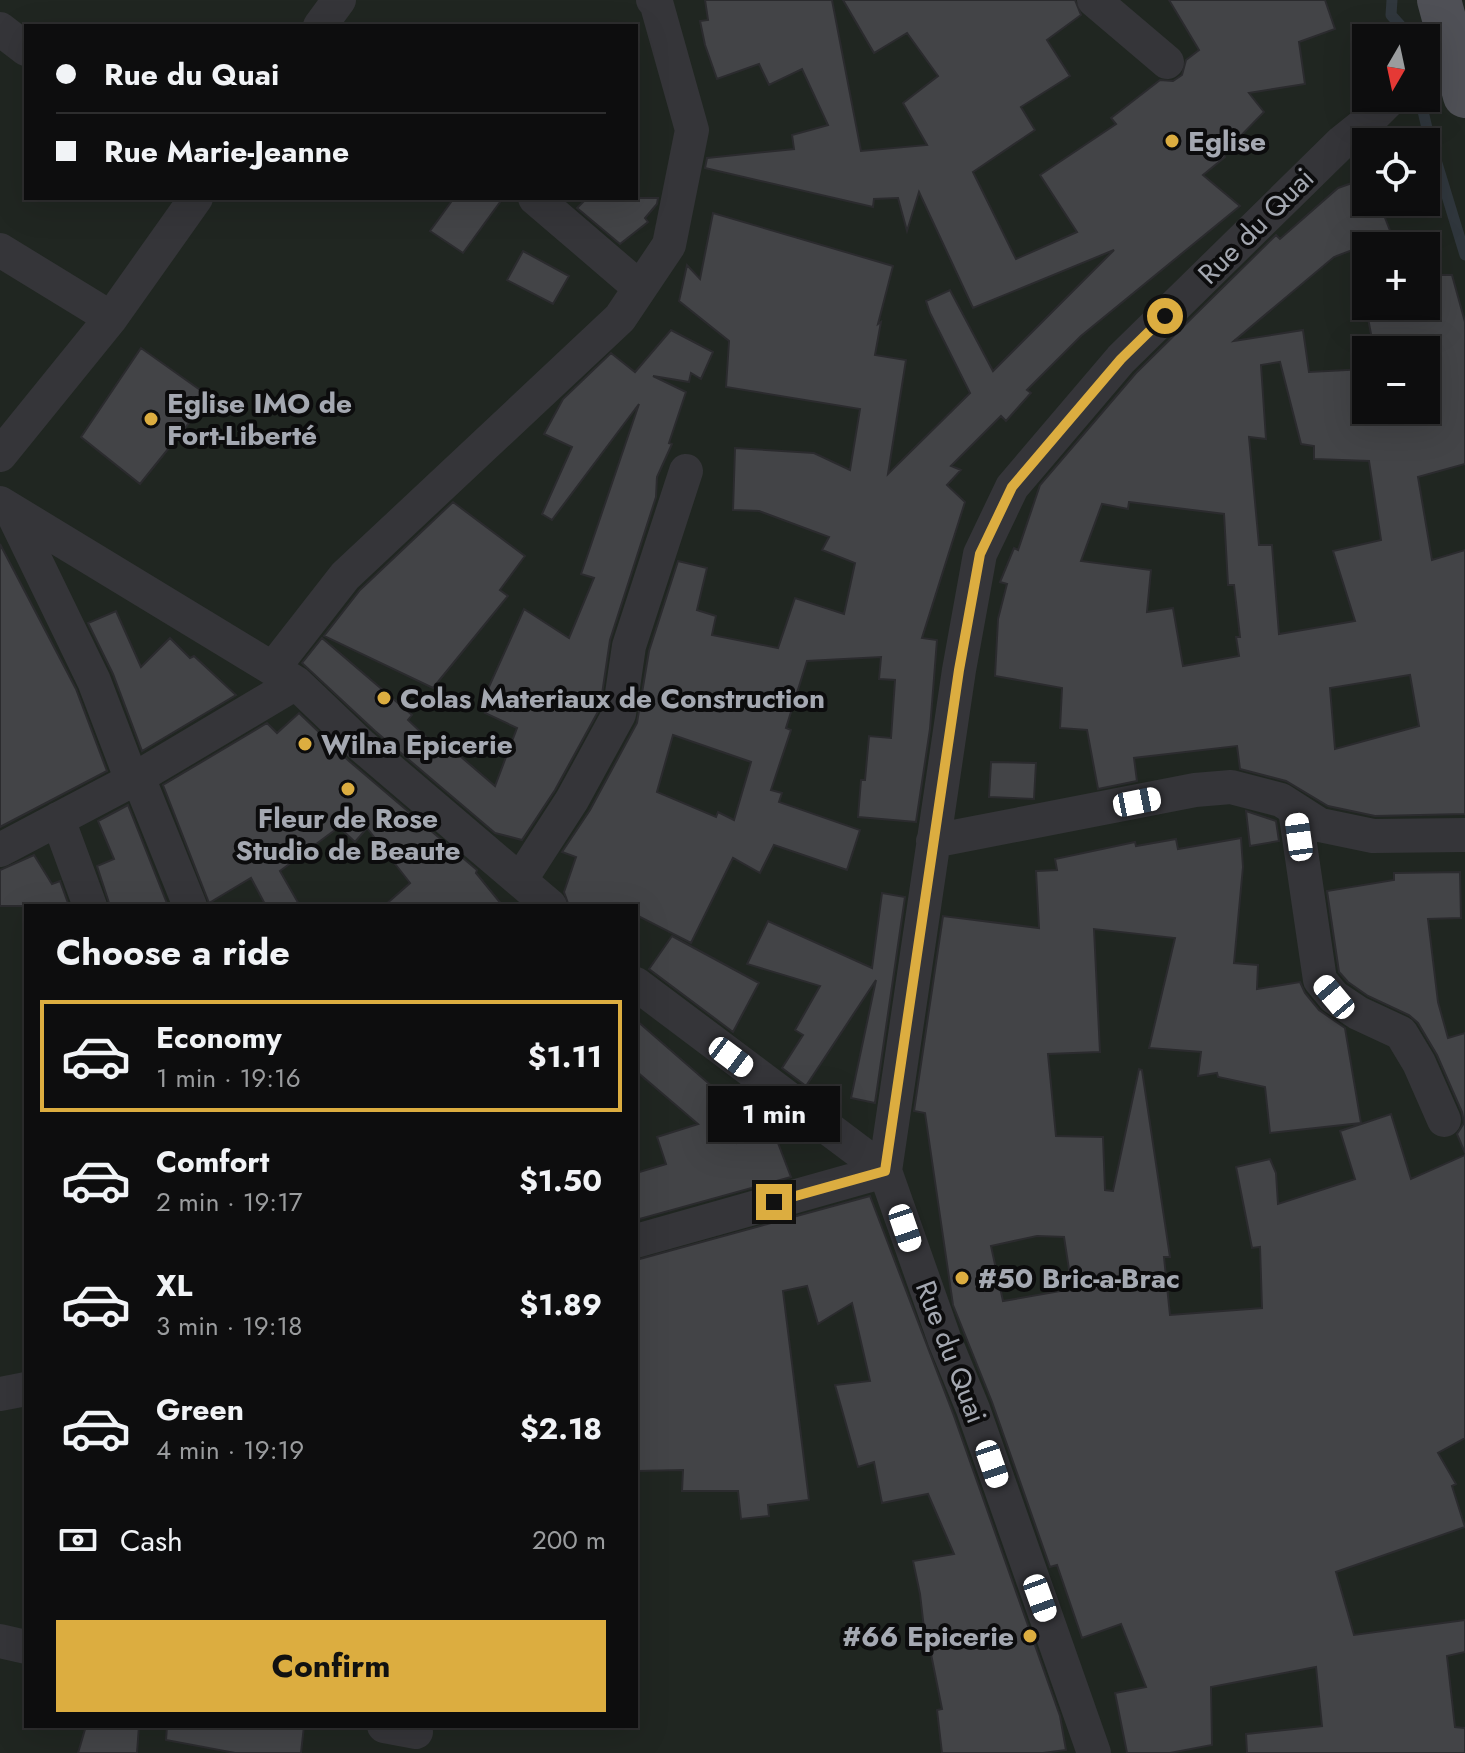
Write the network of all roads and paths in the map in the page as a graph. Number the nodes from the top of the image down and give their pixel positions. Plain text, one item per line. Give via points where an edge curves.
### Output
1 (1094, 0) edge
2 (656, 1) edge
3 (0, 29) edge
4 (1440, 38) edge
5 (24, 47) edge
6 (1167, 62) dead end
7 (1465, 96) edge
8 (1377, 112) edge
9 (195, 200) edge
10 (537, 200) edge
11 (0, 250) edge
12 (640, 288) junction
13 (111, 318) junction
14 (0, 455) edge
15 (686, 471) dead end
16 (6, 508) edge
17 (285, 675) junction
18 (134, 778) junction
19 (1295, 810) junction
20 (58, 819) junction
21 (1465, 835) edge
22 (933, 841) junction
23 (0, 850) edge
24 (521, 879) junction
25 (89, 904) edge
26 (189, 904) edge
27 (548, 904) edge
28 (642, 997) edge
29 (1444, 1120) dead end
30 (885, 1171) junction
31 (638, 1240) edge
32 (24, 1389) edge
33 (0, 1394) edge
34 (0, 1641) edge
35 (24, 1647) edge
36 (1094, 1753) edge

1 - 6 street
2 - 12 street via 692,130 669,245
3 - 5 street
4 - 7 main road
8 - 22 street, Rue du Quai via 1121,359 1012,487 980,554
9 - 13 street
10 - 12 street
11 - 13 street
12 - 17 street via 620,318 345,576
13 - 14 street
15 - 24 street via 629,646 619,714
16 - 17 street
16 - 18 street via 94,681
17 - 18 street
17 - 24 street
18 - 20 street
18 - 26 street
19 - 21 street via 1320,825 1373,836
19 - 22 street via 1281,800 1231,787 1195,790
19 - 29 street via 1320,980 1358,1013 1401,1033
20 - 23 street
20 - 25 street
22 - 30 street, Rue du Quai
24 - 27 street
28 - 30 street
30 - 31 street
30 - 36 street, Rue du Quai
32 - 33 street
34 - 35 street

